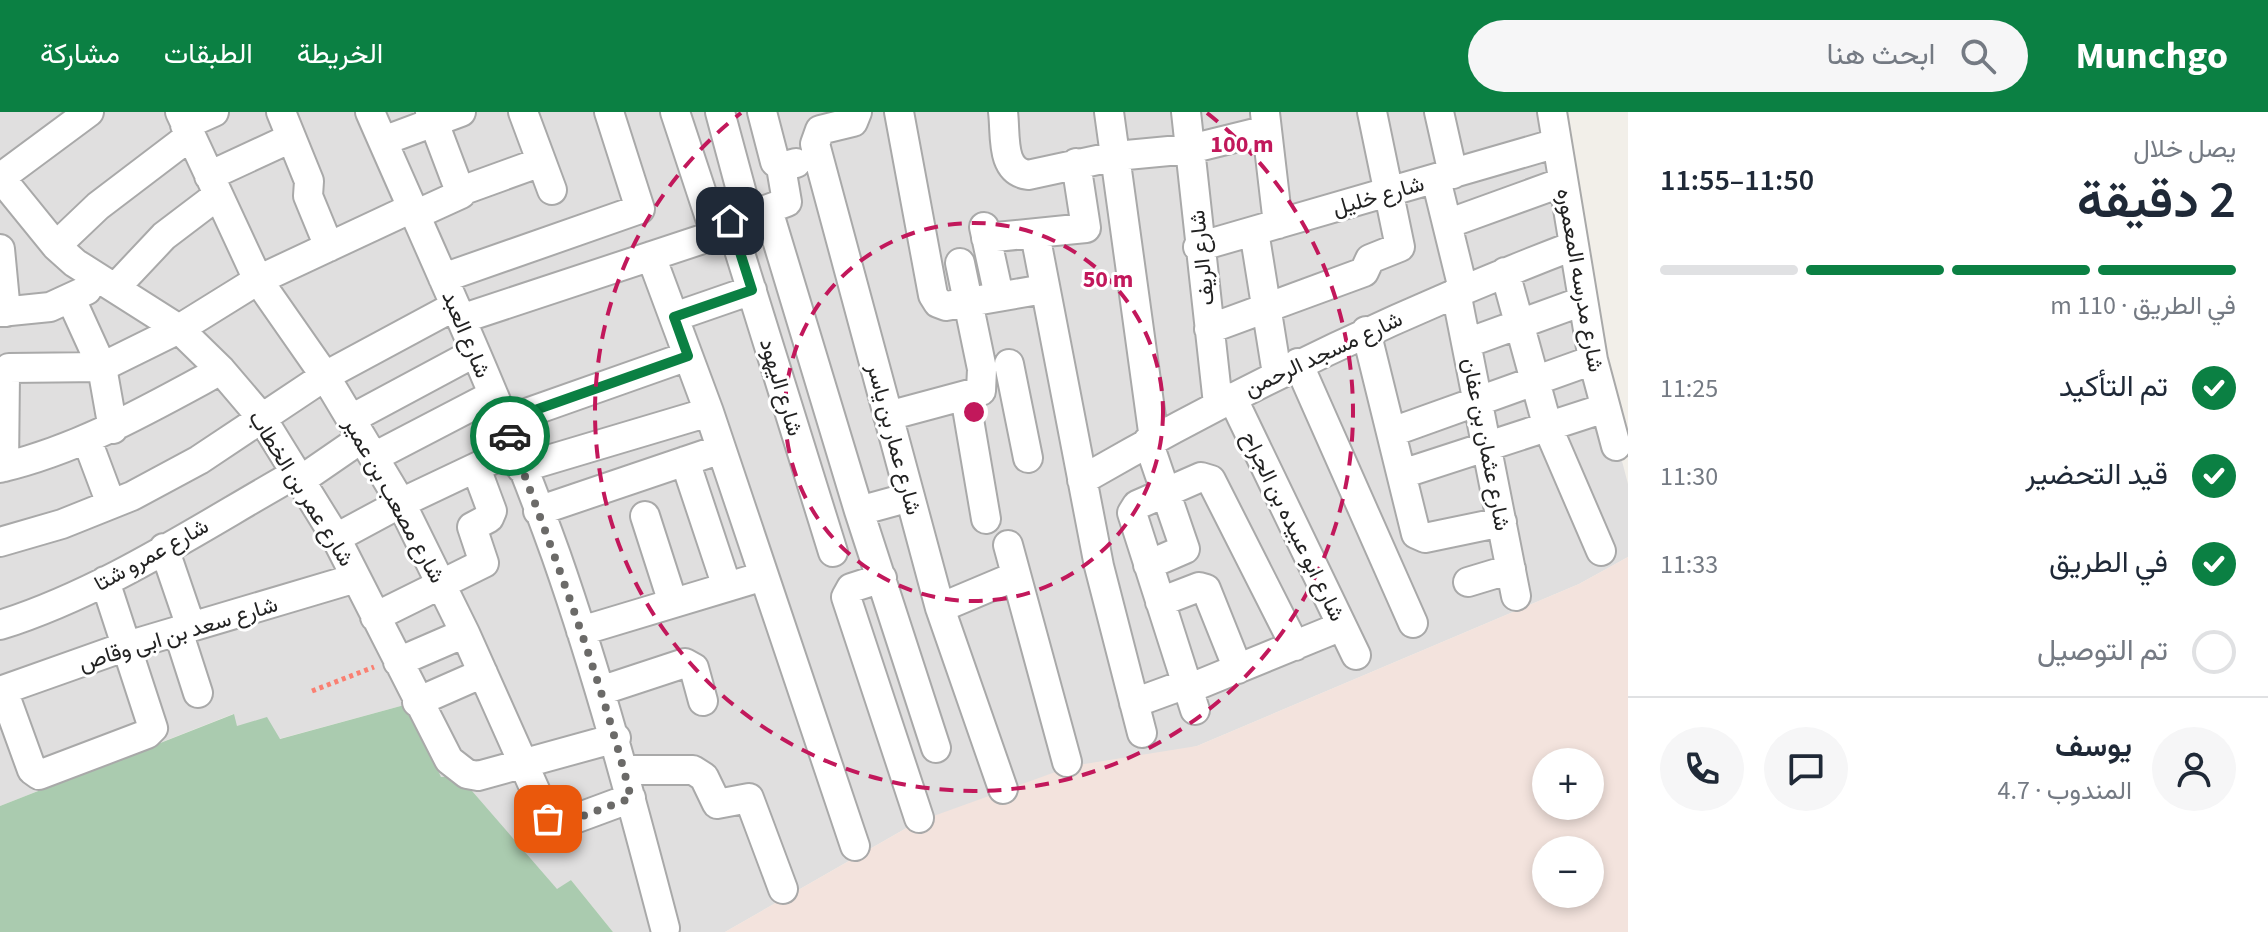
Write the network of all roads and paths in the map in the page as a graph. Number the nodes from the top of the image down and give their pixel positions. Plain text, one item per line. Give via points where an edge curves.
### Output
1 (89, 112) edge
2 (214, 112) edge
3 (370, 112) edge
4 (523, 112) edge
5 (609, 112) edge
6 (675, 112) edge
7 (720, 112) edge
8 (762, 112) edge
9 (857, 112) edge
10 (899, 112) edge
11 (1109, 112) edge
12 (1186, 112) edge
13 (1372, 112) edge
14 (1439, 112) edge
15 (1552, 112) edge
16 (1009, 114) edge
17 (442, 115) edge
18 (1266, 121) edge
19 (185, 124) edge
20 (286, 125) edge
21 (383, 141) junction
22 (1557, 143) junction
23 (1190, 149) junction
24 (1116, 156) junction
25 (818, 157) junction
26 (541, 162) junction
27 (1076, 163) junction
28 (781, 167) junction
29 (1444, 176) junction
30 (0, 177) edge
31 (1563, 182) junction
32 (214, 185) junction
33 (552, 190) dead end
34 (461, 191) junction
35 (1388, 192) junction
36 (413, 211) junction
37 (740, 218) junction
38 (1447, 224) junction
39 (1266, 227) junction
40 (1035, 234) junction
41 (56, 246) junction
42 (1573, 246) junction
43 (329, 247) junction
44 (1198, 247) junction
45 (0, 249) edge
46 (651, 256) junction
47 (960, 263) dead end
48 (1505, 272) junction
49 (443, 278) junction
50 (258, 280) junction
51 (110, 284) junction
52 (1044, 289) junction
53 (752, 290) junction
54 (1459, 291) junction
55 (999, 296) junction
56 (71, 299) junction
57 (1583, 301) junction
58 (968, 302) junction
59 (1266, 305) junction
60 (3, 312) edge
61 (458, 312) junction
62 (674, 317) junction
63 (1520, 324) junction
64 (179, 329) junction
65 (1209, 329) junction
66 (1366, 331) junction
67 (1467, 343) junction
68 (474, 353) junction
69 (688, 356) junction
70 (1056, 356) junction
71 (1593, 360) junction
72 (102, 367) junction
73 (996, 367) junction
74 (1288, 369) junction
75 (221, 370) junction
76 (325, 376) junction
77 (1534, 384) junction
78 (493, 395) junction
79 (965, 396) junction
80 (1225, 400) junction
81 (1479, 403) junction
82 (1605, 408) junction
83 (709, 412) junction
84 (888, 416) junction
85 (261, 417) junction
86 (504, 421) junction
87 (1548, 428) junction
88 (1392, 432) junction
89 (100, 434) junction
90 (362, 438) junction
91 (1151, 440) junction
92 (1616, 446) dead end
93 (721, 449) junction
94 (1488, 449) junction
95 (1028, 458) dead end
96 (518, 459) junction
97 (685, 461) junction
98 (2, 467) edge
99 (476, 468) junction
100 (299, 476) junction
101 (1082, 480) junction
102 (1405, 487) junction
103 (1166, 493) junction
104 (910, 497) junction
105 (401, 503) junction
106 (111, 504) junction
107 (538, 511) junction
108 (859, 511) junction
109 (1365, 515) junction
110 (645, 516) dead end
111 (986, 519) dead end
112 (1502, 522) junction
113 (336, 538) junction
114 (0, 542) edge
115 (1008, 545) dead end
116 (164, 548) junction
117 (1601, 551) dead end
118 (833, 552) dead end
119 (1146, 557) junction
120 (1099, 566) junction
121 (764, 576) junction
122 (1016, 576) junction
123 (356, 578) junction
124 (882, 578) junction
125 (105, 581) junction
126 (1468, 582) dead end
127 (442, 586) junction
128 (727, 587) junction
129 (1160, 602) junction
130 (673, 603) junction
131 (940, 608) junction
132 (894, 613) junction
133 (1, 617) edge
134 (375, 617) junction
135 (1413, 623) dead end
136 (1342, 626) junction
137 (856, 627) junction
138 (185, 629) junction
139 (581, 631) junction
140 (465, 633) junction
141 (127, 646) junction
142 (1295, 646) junction
143 (1356, 655) dead end
144 (397, 660) junction
145 (1238, 669) junction
146 (483, 673) junction
147 (2, 691) edge
148 (312, 691) dead end
149 (600, 691) junction
150 (198, 693) dead end
151 (1190, 694) junction
152 (703, 701) dead end
153 (417, 702) junction
154 (1134, 703) junction
155 (1142, 733) dead end
156 (616, 738) junction
157 (936, 748) dead end
158 (1067, 762) dead end
159 (525, 764) junction
160 (624, 770) junction
161 (1003, 789) dead end
162 (631, 798) junction
163 (919, 818) dead end
164 (855, 846) dead end
165 (783, 889) dead end
166 (665, 928) dead end

1 - 30 street
2 - 19 street
3 - 21 street, شارع العبد
4 - 26 street
5 - 49 street via 640,209
6 - 37 street
7 - 37 street
8 - 28 street via 775,162
9 - 25 street via 853,122 820,130 815,137
10 - 58 street via 933,295 946,306
11 - 24 street
12 - 23 street, شارع الريف
13 - 35 street
14 - 29 street, شارع عثمان بن عفان
15 - 22 street, شارع مدرسه المعموره
16 - 27 street via 1008,164 1018,174
17 - 21 street
17 - 34 street
18 - 23 street
18 - 39 street
19 - 32 street, شارع مصعب بن عمير
19 - 41 street
20 - 32 street
20 - 43 street
21 - 36 street, شارع العبد
22 - 29 street, شارع خليل
22 - 31 street, شارع مدرسه المعموره
23 - 24 street
23 - 44 street, شارع الريف
24 - 27 street
24 - 91 street
25 - 28 street
25 - 84 street, شارع عمار بن ياسر
26 - 33 street
26 - 34 street
27 - 40 street via 1086,228
28 - 37 street via 787,202
29 - 35 street, شارع خليل
29 - 38 street, شارع عثمان بن عفان
30 - 41 street, شارع عمر بن الخطاب
31 - 38 street
31 - 42 street, شارع مدرسه المعموره
32 - 50 street, شارع مصعب بن عمير
32 - 51 street
34 - 36 street via 459,197
35 - 39 street, شارع خليل
35 - 59 street via 1400,247 1370,259 1364,272
36 - 43 street
36 - 49 street, شارع العبد
37 - 46 street via 709,237
37 - 53 street, شارع اليهود
37 - 108 street
38 - 54 street, شارع عثمان بن عفان
39 - 44 street, شارع خليل
39 - 59 street
40 - 52 street
40 - 55 street via 985,233
41 - 51 street, شارع عمر بن الخطاب
42 - 48 street, شارع مسجد الرحمن
42 - 57 street, شارع مدرسه المعموره
43 - 50 street
44 - 65 street, شارع الريف
45 - 60 street
46 - 61 street
46 - 62 street
47 - 58 street
48 - 54 street, شارع مسجد الرحمن
48 - 63 street
49 - 61 street, شارع العبد
50 - 64 street
50 - 76 street, شارع مصعب بن عمير
51 - 56 street
51 - 64 street, شارع عمر بن الخطاب
52 - 55 street
52 - 70 street
53 - 62 street
53 - 118 street, شارع اليهود
54 - 66 street, شارع مسجد الرحمن
54 - 67 street, شارع عثمان بن عفان
55 - 58 street
56 - 60 street
56 - 72 street
57 - 63 street
57 - 71 street, شارع مدرسه المعموره
58 - 73 street
59 - 65 street
59 - 74 street
61 - 68 street, شارع العبد
61 - 76 street
62 - 69 street
63 - 67 street
63 - 77 street
64 - 72 street
64 - 75 street, شارع عمر بن الخطاب
65 - 80 street, شارع الريف
66 - 74 street, شارع مسجد الرحمن
66 - 88 street
67 - 81 street, شارع عثمان بن عفان
68 - 78 street, شارع العبد
68 - 90 street
69 - 83 street
69 - 86 street
70 - 73 street
70 - 101 street
71 - 77 street
71 - 82 street, شارع مدرسه المعموره
72 - 89 street
72 - 98 street via 9,368
73 - 79 street via 981,391
73 - 95 street
74 - 80 street, شارع مسجد الرحمن
74 - 109 street
75 - 85 street, شارع عمر بن الخطاب
75 - 89 street
76 - 85 street
76 - 90 street, شارع مصعب بن عمير
77 - 81 street
77 - 87 street
78 - 86 street, شارع العبد
78 - 90 street
79 - 84 street
79 - 111 street
80 - 91 street, شارع مسجد الرحمن
80 - 136 street, شارع ابو عبيده بن الجراح
81 - 88 street
81 - 94 street, شارع عثمان بن عفان
82 - 87 street
82 - 92 street, شارع مدرسه المعموره
83 - 93 street
83 - 96 street
84 - 104 street, شارع عمار بن ياسر
85 - 100 street, شارع عمر بن الخطاب
85 - 106 street via 199,460
86 - 96 street, شارع العبد
87 - 94 street
87 - 117 street
88 - 102 street
89 - 98 street
89 - 106 street
90 - 100 street, شارع عمرو شتا
90 - 105 street, شارع مصعب بن عمير
91 - 101 street, شارع مسجد الرحمن
91 - 103 street
93 - 97 street
93 - 121 street
94 - 102 street
94 - 112 street, شارع عثمان بن عفان
96 - 99 street
96 - 107 street, شارع العبد
97 - 107 street
97 - 128 street
99 - 105 street
99 - 127 street via 492,511 472,527 484,563
100 - 113 street, شارع عمر بن الخطاب
100 - 116 street, شارع عمرو شتا
101 - 120 street
102 - 109 street
102 - 112 street via 1420,538
103 - 119 street via 1133,509
103 - 119 street via 1185,549
103 - 142 street via 1201,477 1211,480
104 - 108 street
104 - 131 street, شارع عمار بن ياسر
105 - 113 street
105 - 127 street, شارع مصعب بن عمير
106 - 114 street
107 - 139 street, شارع العبد
108 - 124 street
109 - 135 street
110 - 130 street
112 - 126 street, شارع عثمان بن عفان via 1513,583
113 - 123 street, شارع عمر بن الخطاب
115 - 122 street
116 - 125 street, شارع عمرو شتا
116 - 138 street
119 - 120 street
119 - 129 street
120 - 154 street
121 - 128 street
121 - 164 street
122 - 131 street
122 - 158 street
123 - 134 street, شارع عمر بن الخطاب
123 - 138 street, شارع سعد بن ابى وقاص
124 - 132 street
124 - 137 street via 848,592
125 - 133 street, شارع عمرو شتا via 35,614
125 - 141 street
127 - 134 street
127 - 140 street, شارع مصعب بن عمير
128 - 130 street
129 - 145 street via 1206,589
129 - 151 street
130 - 139 street
131 - 161 street, شارع عمار بن ياسر
132 - 137 street
132 - 157 street
134 - 144 street, شارع عمر بن الخطاب
136 - 142 street
136 - 143 street, شارع ابو عبيده بن الجراح
137 - 163 street
138 - 141 street, شارع سعد بن ابى وقاص
138 - 150 street
139 - 149 street, شارع العبد
140 - 144 street
140 - 146 street, شارع مصعب بن عمير
141 - 147 street, شارع سعد بن ابى وقاص
141 - 147 street via 153,728 47,773 32,770
142 - 145 street
144 - 148 path
144 - 153 street, شارع عمر بن الخطاب
145 - 151 street
146 - 153 street
146 - 159 street, شارع مصعب بن عمير
149 - 152 street via 685,663 694,668
149 - 156 street, شارع العبد
151 - 154 street
153 - 159 street, شارع عمر بن الخطاب via 449,760 467,774
154 - 155 street
156 - 159 street
156 - 160 street, شارع العبد
159 - 162 street, شارع مصعب بن عمير via 551,824
160 - 162 street, شارع العبد
160 - 165 street via 693,770 704,777 717,804 749,798
162 - 166 street, شارع العبد

